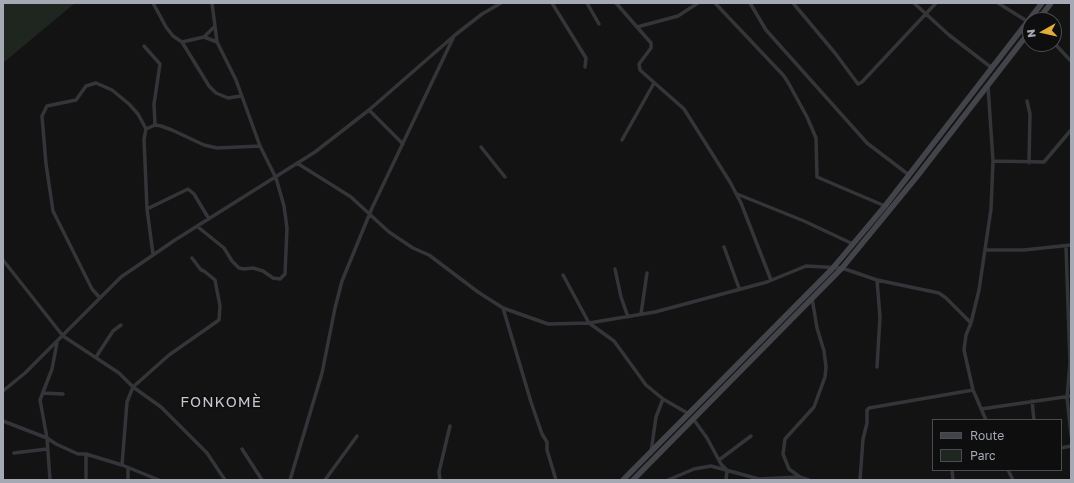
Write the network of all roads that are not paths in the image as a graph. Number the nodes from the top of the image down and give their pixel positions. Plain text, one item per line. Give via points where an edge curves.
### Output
1 (153, 3) edge
2 (212, 3) edge
3 (501, 3) edge
4 (552, 3) edge
5 (587, 3) edge
6 (616, 3) edge
7 (698, 3) edge
8 (715, 3) edge
9 (750, 3) edge
10 (793, 3) edge
11 (914, 3) edge
12 (936, 3) edge
13 (998, 3) edge
14 (1042, 3) edge
15 (1051, 3) edge
16 (1036, 12) edge
17 (1044, 12) edge
18 (926, 15) junction
19 (1022, 18) edge
20 (599, 24) dead end
21 (214, 27) junction
22 (637, 27) junction
23 (1022, 32) edge
24 (455, 35) junction
25 (204, 37) junction
26 (1022, 41) edge
27 (182, 42) junction
28 (217, 42) junction
29 (144, 46) dead end
30 (1062, 52) edge
31 (1071, 61) edge
32 (585, 67) dead end
33 (992, 68) junction
34 (654, 84) junction
35 (988, 86) junction
36 (241, 96) junction
37 (1027, 101) dead end
38 (369, 110) junction
39 (155, 125) junction
40 (146, 129) junction
41 (1071, 130) edge
42 (622, 140) dead end
43 (403, 144) junction
44 (260, 146) junction
45 (481, 147) dead end
46 (993, 161) junction
47 (297, 163) junction
48 (1029, 163) junction
49 (909, 175) junction
50 (505, 177) dead end
51 (276, 178) junction
52 (737, 194) junction
53 (885, 206) junction
54 (147, 209) junction
55 (370, 216) junction
56 (209, 219) junction
57 (198, 227) junction
58 (853, 244) junction
59 (1069, 246) edge
60 (724, 247) dead end
61 (986, 250) junction
62 (153, 254) junction
63 (192, 258) dead end
64 (3, 260) edge
65 (842, 268) junction
66 (615, 269) dead end
67 (832, 269) junction
68 (647, 273) dead end
69 (563, 275) dead end
70 (770, 280) junction
71 (877, 280) junction
72 (740, 288) junction
73 (100, 298) junction
74 (812, 298) junction
75 (503, 308) junction
76 (641, 314) junction
77 (628, 317) junction
78 (589, 323) junction
79 (971, 323) junction
80 (121, 325) dead end
81 (63, 336) junction
82 (57, 343) junction
83 (96, 358) junction
84 (877, 367) dead end
85 (133, 387) junction
86 (973, 390) junction
87 (3, 391) edge
88 (43, 393) junction
89 (63, 394) dead end
90 (1069, 396) edge
91 (663, 399) junction
92 (1032, 401) junction
93 (981, 409) junction
94 (689, 414) junction
95 (986, 419) edge
96 (1034, 419) edge
97 (694, 420) junction
98 (3, 421) edge
99 (450, 426) dead end
100 (357, 436) dead end
101 (751, 436) dead end
102 (1071, 436) edge
103 (47, 438) junction
104 (47, 449) junction
105 (242, 449) dead end
106 (14, 453) dead end
107 (651, 453) junction
108 (86, 454) junction
109 (719, 460) junction
110 (122, 465) junction
111 (128, 468) junction
112 (727, 470) junction
113 (1009, 471) edge
114 (800, 477) junction
115 (677, 478) edge
116 (50, 480) edge
117 (86, 480) edge
118 (128, 480) edge
119 (159, 480) edge
120 (225, 480) edge
121 (262, 480) edge
122 (290, 480) edge
123 (325, 480) edge
124 (440, 480) edge
125 (556, 480) edge
126 (623, 480) edge
127 (633, 480) edge
128 (668, 480) edge
129 (726, 480) edge
130 (809, 480) edge
131 (860, 480) edge
132 (1014, 480) edge

1 - 27 street via 166,27
2 - 21 street
3 - 24 street
4 - 32 street via 586,58
5 - 20 street
6 - 22 street
7 - 22 street via 678,16
8 - 53 street via 789,84 816,138 817,177
9 - 49 street via 766,30 867,143
10 - 18 street via 858,84
11 - 18 street
12 - 18 street
13 - 19 street
14 - 16 street
15 - 17 street
18 - 33 street
21 - 25 street
21 - 28 street
22 - 34 street via 652,46 639,64 639,68
23 - 33 street
24 - 38 street
24 - 43 street
25 - 27 street
25 - 28 street
26 - 35 street
27 - 36 street via 216,94 228,98
28 - 36 street
29 - 39 street via 160,64 154,104
30 - 31 street
33 - 49 street
34 - 42 street
34 - 52 street via 692,118
35 - 46 street
35 - 65 street
36 - 44 street
37 - 48 street via 1030,114
38 - 43 street
38 - 47 street
39 - 40 street
39 - 44 street via 217,148
40 - 54 street via 144,139
40 - 73 street via 129,104 112,90 96,83 86,86 76,100 47,106 42,116 53,211 92,289
41 - 48 street via 1044,162
43 - 55 street
44 - 51 street
45 - 50 street
46 - 48 street
46 - 61 street
47 - 51 street
47 - 55 street via 351,197
49 - 53 street
51 - 56 street
51 - 57 street via 287,228 285,274 280,279 253,268 239,268 224,248
52 - 58 street
52 - 70 street
53 - 58 street
54 - 56 street via 188,189 194,194
54 - 62 street
55 - 75 street
55 - 122 street via 342,281 322,373
56 - 57 street
57 - 62 street
58 - 67 street
59 - 61 street
59 - 90 street
60 - 72 street
61 - 79 street via 980,290
62 - 73 street via 121,277
63 - 85 street via 201,270 215,280 220,306 219,320 169,355
64 - 81 street
65 - 67 street
65 - 71 street
65 - 74 street
66 - 77 street
67 - 70 street via 801,266
67 - 94 street
68 - 76 street
69 - 78 street
70 - 72 street
71 - 79 street via 939,293
71 - 84 street via 880,317
72 - 76 street
73 - 81 street
74 - 97 street
74 - 114 street via 824,351 825,377 814,407 788,433 783,443 782,454 789,469
75 - 78 street via 548,324
75 - 125 street via 531,402 547,442
76 - 77 street
77 - 78 street
78 - 91 street via 614,341 646,385
79 - 86 street via 964,350
80 - 83 street via 113,331
81 - 82 street
81 - 83 street
82 - 87 street
82 - 88 street via 52,369
83 - 85 street via 119,373
85 - 110 street via 127,402
85 - 120 street via 161,407 191,436 207,453
86 - 93 street
86 - 131 street via 869,408 863,439
88 - 89 street
88 - 103 street via 40,405
90 - 92 street
90 - 102 street
91 - 94 street
91 - 107 street via 656,417
92 - 93 street
92 - 96 street
93 - 95 street
94 - 107 street
97 - 109 street
97 - 127 street
98 - 103 street
99 - 124 street via 439,472
100 - 123 street
101 - 109 street
103 - 104 street
103 - 108 street via 78,454
104 - 106 street
104 - 116 street
105 - 121 street
107 - 126 street
108 - 110 street
108 - 117 street
109 - 112 street
110 - 111 street
111 - 118 street
111 - 119 street
112 - 114 street via 759,479
112 - 115 street via 715,466 703,467
112 - 129 street
113 - 132 street
114 - 130 street
115 - 128 street

